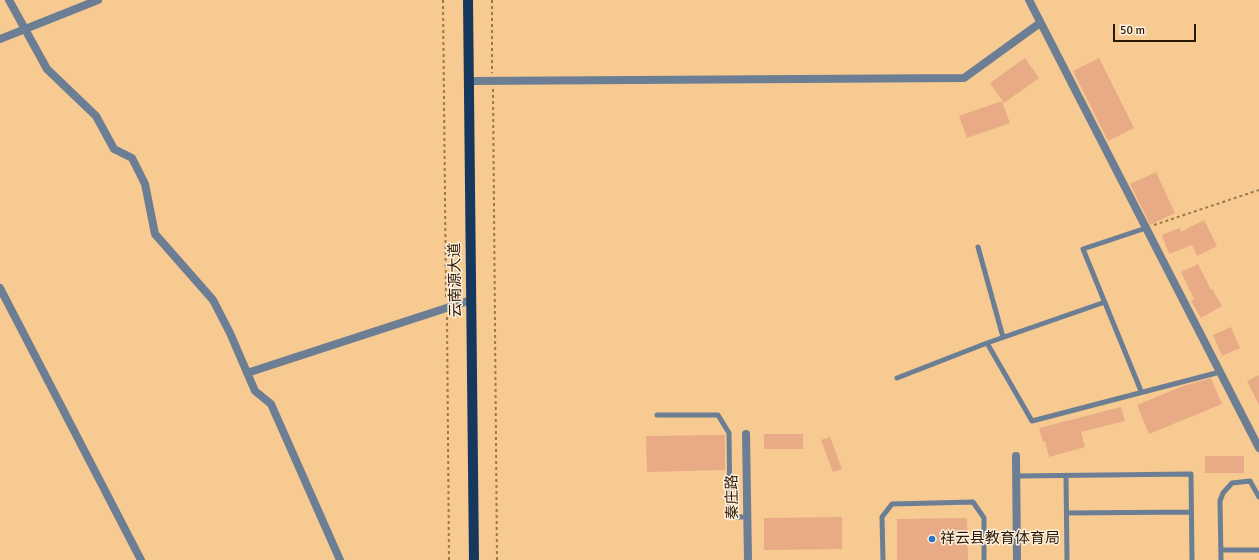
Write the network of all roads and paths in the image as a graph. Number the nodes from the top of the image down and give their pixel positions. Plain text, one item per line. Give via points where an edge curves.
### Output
1 (9, 0) edge
2 (98, 0) edge
3 (443, 0) edge
4 (468, 0) edge
5 (492, 0) edge
6 (1029, 0) edge
7 (1040, 23) junction
8 (24, 30) junction
9 (0, 39) edge
10 (469, 81) junction
11 (493, 81) junction
12 (1259, 190) edge
13 (1146, 228) junction
14 (978, 247) dead end
15 (0, 288) edge
16 (471, 300) junction
17 (1105, 302) junction
18 (446, 308) junction
19 (1003, 338) junction
20 (987, 343) junction
21 (1220, 372) junction
22 (247, 373) junction
23 (896, 378) dead end
24 (1141, 392) junction
25 (657, 415) dead end
26 (746, 434) dead end
27 (1259, 448) edge
28 (1016, 456) dead end
29 (1016, 476) junction
30 (1066, 476) junction
31 (1259, 497) edge
32 (1191, 512) junction
33 (1067, 513) junction
34 (747, 517) junction
35 (1221, 550) junction
36 (1259, 550) edge
37 (141, 560) edge
38 (340, 560) edge
39 (449, 560) edge
40 (474, 560) edge
41 (497, 560) edge
42 (748, 560) edge
43 (883, 560) edge
44 (984, 560) edge
45 (1017, 560) edge
46 (1067, 560) edge
47 (1192, 560) edge
48 (1221, 560) edge

1 - 8 street
2 - 8 street
3 - 18 path
4 - 10 main road, 云南源大道
5 - 11 path
6 - 7 street
7 - 11 street via 964,78
7 - 13 street
8 - 9 street
8 - 22 street via 47,69 96,116 114,149 132,158 145,184 156,234 213,300
10 - 11 street
10 - 16 main road, 云南源大道
11 - 41 path
12 - 13 path
13 - 17 lane via 1083,249
13 - 21 street
14 - 19 lane
15 - 37 street
16 - 18 street
16 - 40 main road, 云南源大道
17 - 19 lane
17 - 24 lane
18 - 22 street
18 - 39 path
19 - 20 lane
20 - 23 lane
20 - 24 lane via 1032,421
21 - 24 lane
21 - 27 street
22 - 38 street via 255,392 271,404
25 - 34 lane via 718,415 729,433 730,517
26 - 34 street, 秦庄路
28 - 29 street
29 - 30 lane
29 - 45 street
30 - 32 lane via 1191,474
30 - 33 lane
31 - 35 lane via 1250,481 1232,483 1224,493 1220,501
32 - 33 lane
32 - 47 lane
33 - 46 lane
34 - 42 street, 秦庄路
35 - 36 lane
35 - 48 lane
43 - 44 lane via 882,517 892,504 973,502 984,518

